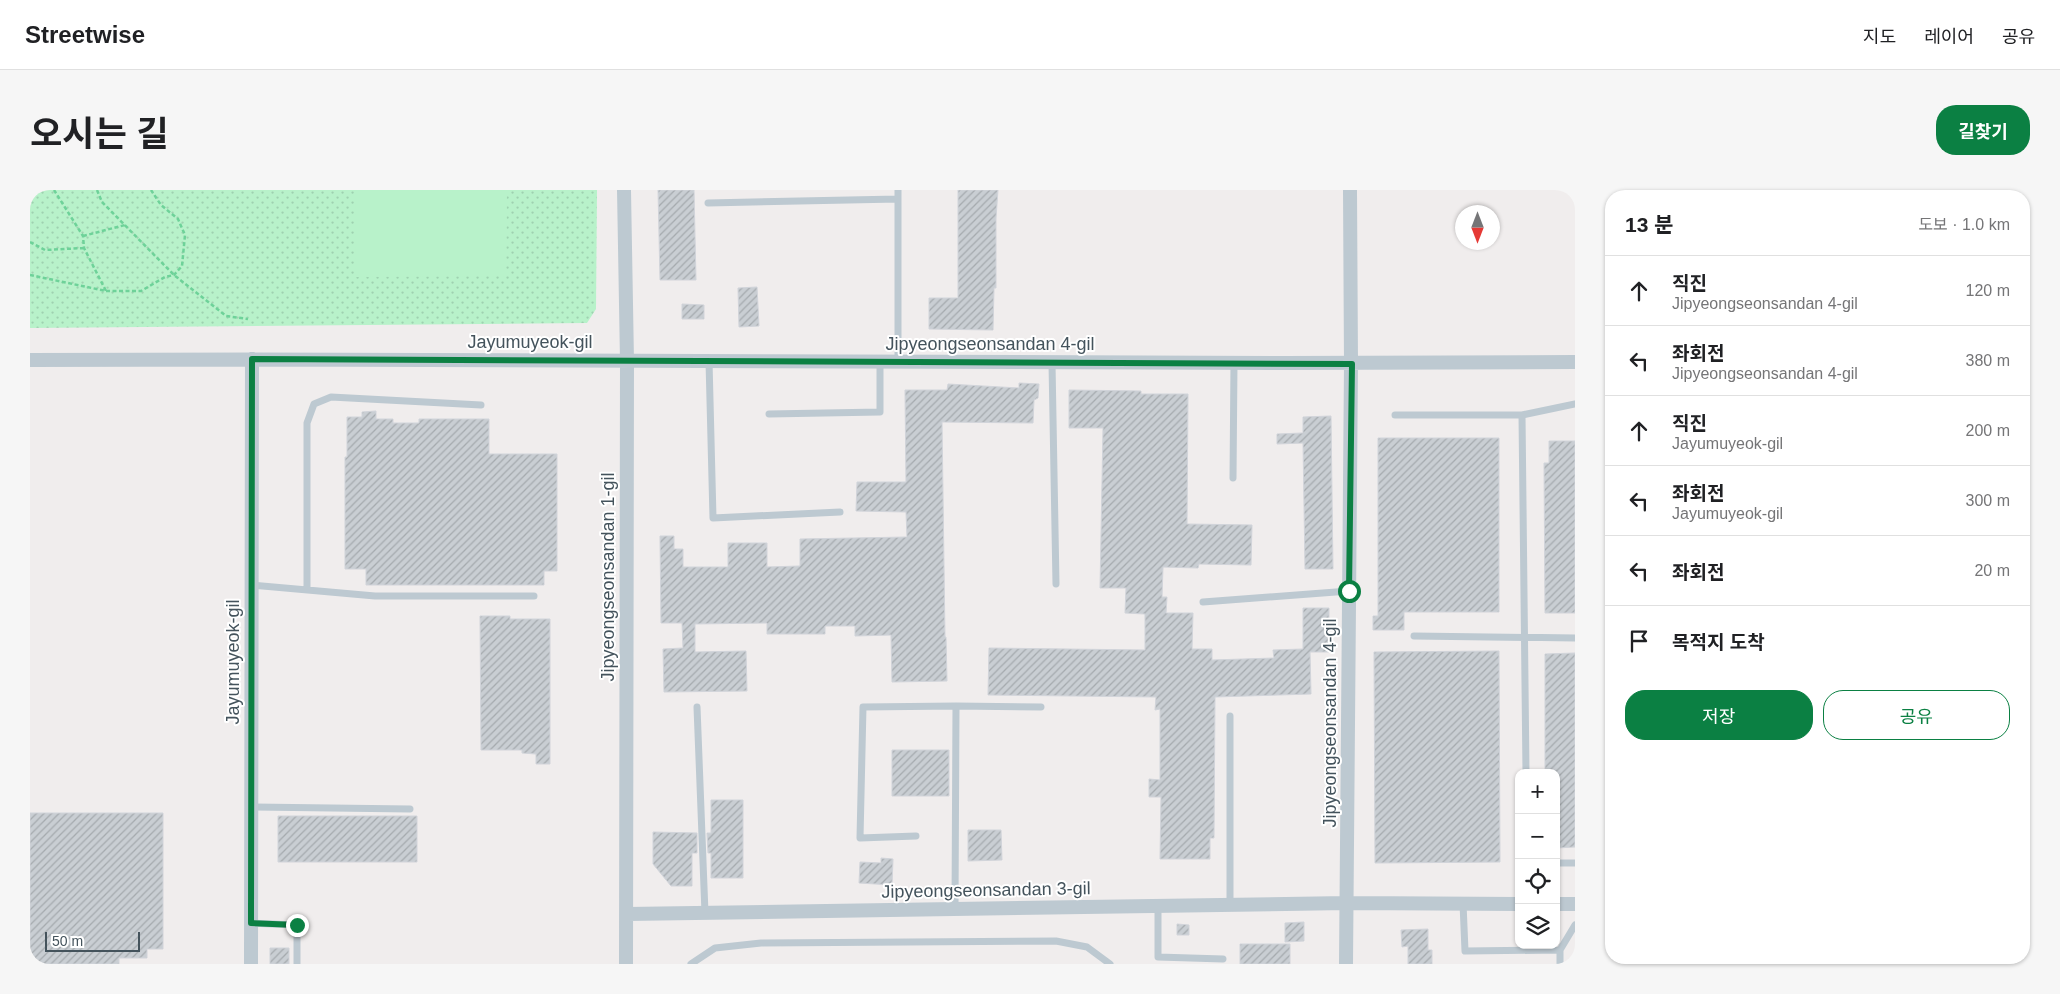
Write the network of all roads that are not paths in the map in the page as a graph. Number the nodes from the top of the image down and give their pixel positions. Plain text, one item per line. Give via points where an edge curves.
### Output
1 (624, 190) edge
2 (898, 190) edge
3 (1350, 190) edge
4 (898, 199) junction
5 (708, 203) dead end
6 (252, 359) junction
7 (30, 360) edge
8 (628, 361) junction
9 (709, 361) junction
10 (880, 362) junction
11 (898, 362) junction
12 (1575, 362) edge
13 (1052, 363) junction
14 (1234, 363) junction
15 (1352, 364) junction
16 (1575, 404) edge
17 (481, 405) dead end
18 (769, 414) dead end
19 (1395, 415) dead end
20 (1522, 415) junction
21 (1233, 478) dead end
22 (840, 512) dead end
23 (1056, 584) dead end
24 (251, 585) junction
25 (306, 590) junction
26 (1349, 591) junction
27 (534, 596) dead end
28 (1204, 602) dead end
29 (1414, 636) dead end
30 (1525, 638) junction
31 (1575, 638) edge
32 (956, 706) junction
33 (697, 707) dead end
34 (1040, 707) dead end
35 (1230, 716) dead end
36 (1526, 769) edge
37 (251, 807) junction
38 (410, 809) dead end
39 (916, 836) dead end
40 (1560, 863) edge
41 (1575, 863) edge
42 (1347, 903) junction
43 (1230, 904) junction
44 (1463, 904) junction
45 (1515, 904) edge
46 (1560, 904) edge
47 (1575, 904) edge
48 (1158, 906) junction
49 (956, 909) junction
50 (705, 913) junction
51 (627, 914) junction
52 (251, 923) junction
53 (1575, 925) edge
54 (1560, 950) junction
55 (1224, 959) dead end
56 (251, 964) edge
57 (297, 964) edge
58 (626, 964) edge
59 (691, 964) edge
60 (1110, 964) edge
61 (1346, 964) edge
62 (1560, 964) edge

1 - 8 street, Jipyeongseonsandan 1-gil
2 - 4 lane
3 - 15 street
4 - 5 lane
4 - 11 lane
6 - 7 street, Jayumuyeok-gil
6 - 8 street, Jayumuyeok-gil
6 - 24 street, Jayumuyeok-gil
8 - 9 street, Jipyeongseonsandan 4-gil
8 - 51 street, Jipyeongseonsandan 1-gil
9 - 10 street, Jipyeongseonsandan 4-gil
9 - 22 lane via 713,518
10 - 11 street, Jipyeongseonsandan 4-gil
10 - 18 lane via 880,412
11 - 13 street, Jipyeongseonsandan 4-gil
12 - 15 street, Jipyeongseonsandan 4-gil
13 - 14 street, Jipyeongseonsandan 4-gil
13 - 23 lane
14 - 15 street, Jipyeongseonsandan 4-gil
14 - 21 lane
15 - 26 street, Jipyeongseonsandan 4-gil
16 - 20 lane
17 - 25 lane via 331,397 314,404 306,423
19 - 20 lane
20 - 30 lane
24 - 25 lane
24 - 37 street, Jayumuyeok-gil
25 - 27 lane via 375,596
26 - 28 lane
26 - 42 street, Jipyeongseonsandan 4-gil
29 - 30 lane
30 - 31 lane
30 - 36 lane
32 - 34 lane
32 - 39 lane via 863,707 860,838
32 - 49 lane
33 - 50 lane
35 - 43 lane
37 - 38 lane
37 - 52 street, Jayumuyeok-gil
40 - 41 lane
42 - 43 street, Jipyeongseonsandan 3-gil
42 - 44 street, Jipyeongseonsandan 3-gil
42 - 61 street
43 - 48 street, Jipyeongseonsandan 3-gil
44 - 45 street, Jipyeongseonsandan 3-gil
44 - 54 lane via 1464,951
46 - 47 street
48 - 49 street, Jipyeongseonsandan 3-gil
48 - 55 lane via 1158,957
49 - 50 street, Jipyeongseonsandan 3-gil
50 - 51 street, Jipyeongseonsandan 3-gil
51 - 58 street, Jipyeongseonsandan 1-gil
52 - 56 street, Jayumuyeok-gil
52 - 57 lane via 297,925
53 - 54 lane
54 - 62 lane
59 - 60 lane via 715,948 761,943 1056,941 1087,946

